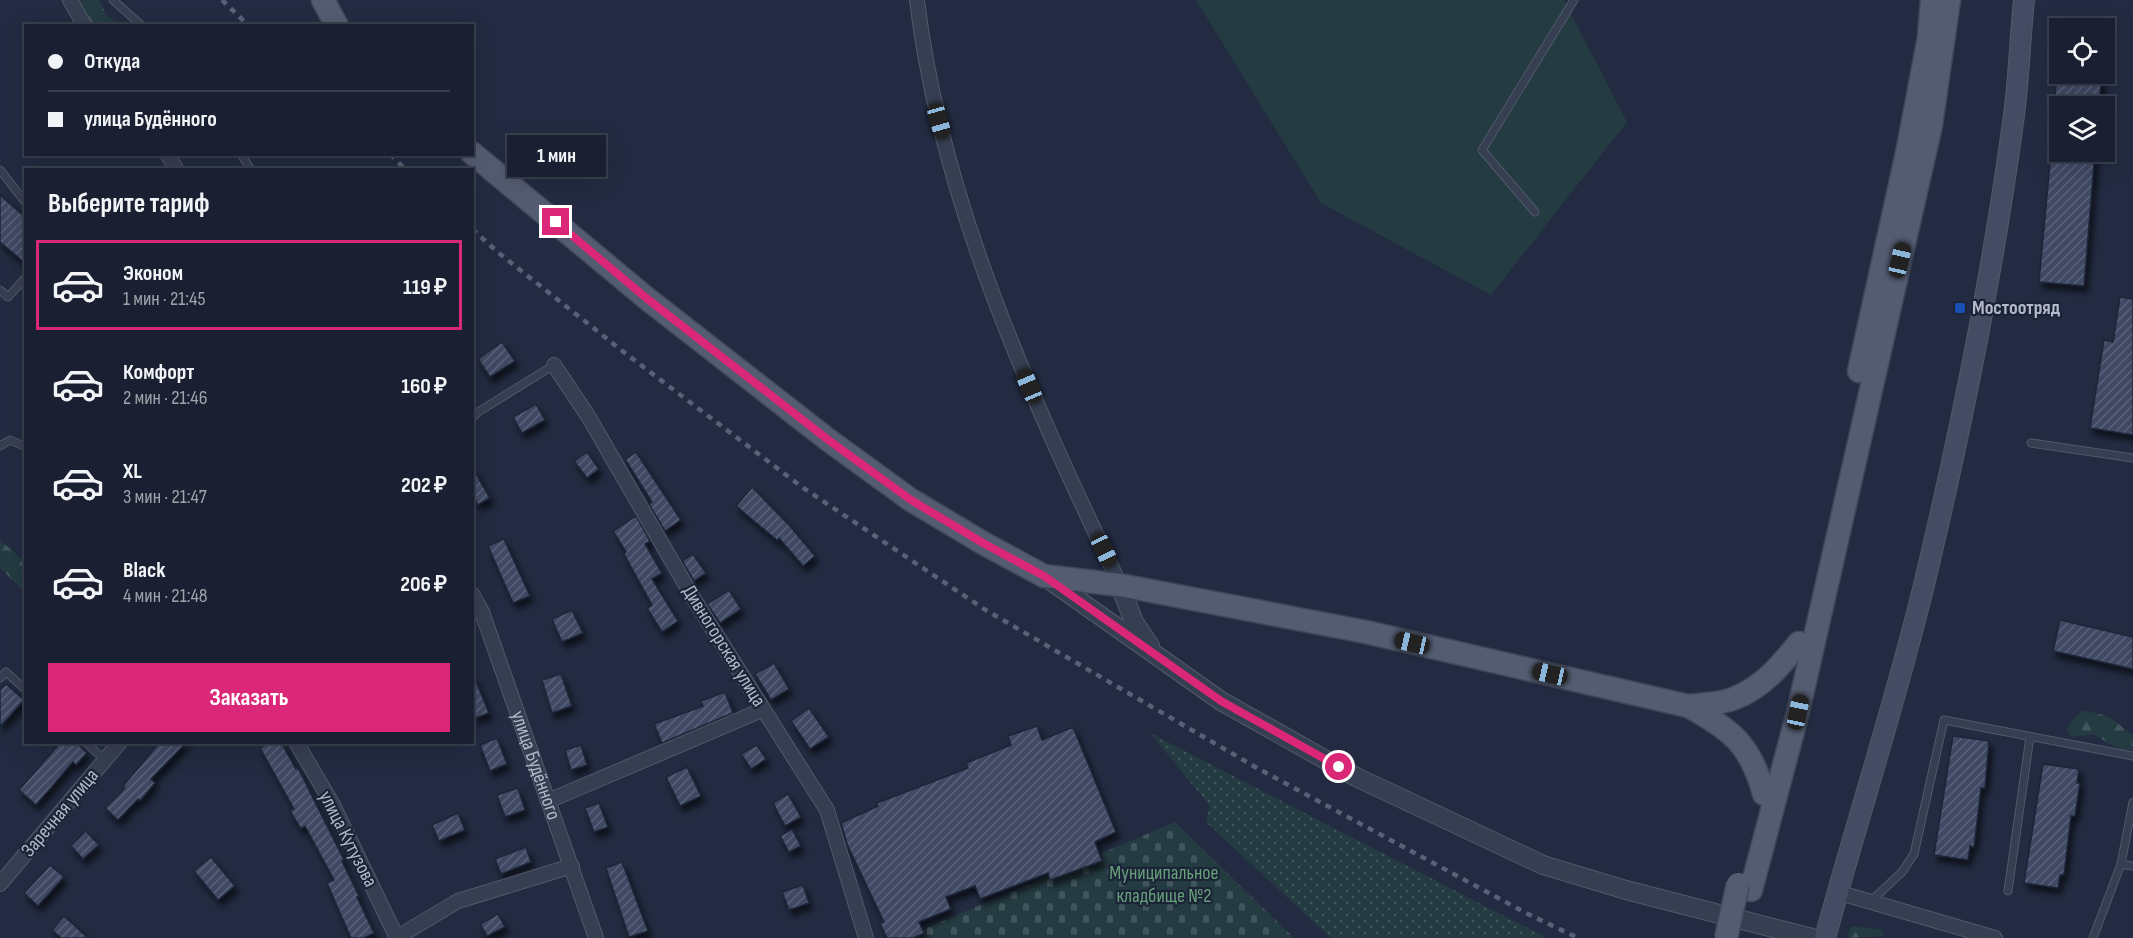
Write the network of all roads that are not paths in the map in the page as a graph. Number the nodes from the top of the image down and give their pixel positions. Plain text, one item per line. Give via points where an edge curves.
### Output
1 (70, 0) edge
2 (113, 0) edge
3 (323, 0) edge
4 (917, 0) edge
5 (1574, 0) edge
6 (1932, 0) edge
7 (1949, 0) edge
8 (2024, 0) edge
9 (84, 24) edge
10 (140, 24) edge
11 (337, 24) edge
12 (474, 155) edge
13 (0, 170) edge
14 (24, 200) edge
15 (1535, 212) dead end
16 (24, 279) edge
17 (0, 290) edge
18 (554, 365) joint
19 (474, 416) edge
20 (2031, 443) dead end
21 (0, 446) edge
22 (24, 446) edge
23 (2133, 458) edge
24 (1044, 576) junction
25 (1120, 585) junction
26 (474, 598) edge
27 (1805, 644) junction
28 (1157, 657) junction
29 (0, 678) edge
30 (24, 688) edge
31 (1688, 706) junction
32 (762, 710) junction
33 (2030, 737) junction
34 (87, 744) edge
35 (118, 744) edge
36 (297, 744) edge
37 (2133, 756) edge
38 (105, 760) junction
39 (1764, 794) junction
40 (548, 801) junction
41 (2133, 802) edge
42 (2121, 864) junction
43 (572, 866) junction
44 (2133, 866) edge
45 (0, 884) edge
46 (1745, 887) junction
47 (2008, 891) dead end
48 (1837, 892) junction
49 (1870, 902) junction
50 (397, 938) edge
51 (596, 938) edge
52 (866, 938) edge
53 (1726, 938) edge
54 (1740, 938) edge
55 (1812, 938) edge
56 (1824, 938) edge
57 (1995, 938) edge
58 (2093, 938) edge

1 - 9 street
2 - 10 lane
3 - 11 main road
4 - 25 street via 934,103 986,274 1055,448
5 - 15 lane via 1482,150
6 - 27 main road via 1929,37 1907,153
7 - 27 main road via 1931,125
8 - 48 main road via 2014,114 1982,316 1923,585 1883,739
12 - 24 main road via 645,297 827,439 911,500
13 - 14 lane
16 - 17 lane via 8,297
18 - 19 lane
18 - 32 street, Дивногорская улица
20 - 23 lane
21 - 22 lane via 10,440
24 - 25 main road
24 - 28 street
25 - 28 street via 1134,622
25 - 31 main road via 1366,632
26 - 40 street, улица Будённого
27 - 31 main road via 1761,684 1734,699
27 - 39 main road
27 - 46 main road via 1798,712
28 - 55 street via 1221,701 1356,777 1543,866
29 - 30 lane via 6,672
31 - 39 main road via 1719,723 1742,743
32 - 40 street
32 - 52 street, Дивногорская улица via 827,810
33 - 37 lane
33 - 47 lane
33 - 49 lane via 1944,720 1914,854 1902,872
34 - 38 lane
35 - 38 street, Заречная улица
36 - 50 street, улица Кутузова via 333,806
38 - 45 street, Заречная улица
39 - 46 main road
40 - 43 street, улица Будённого
41 - 42 lane
42 - 44 lane
42 - 58 lane
43 - 50 street, улица Кутузова via 458,901
43 - 51 street, улица Будённого
46 - 53 main road, bridge
46 - 54 main road
48 - 49 street
48 - 56 main road
49 - 57 street

